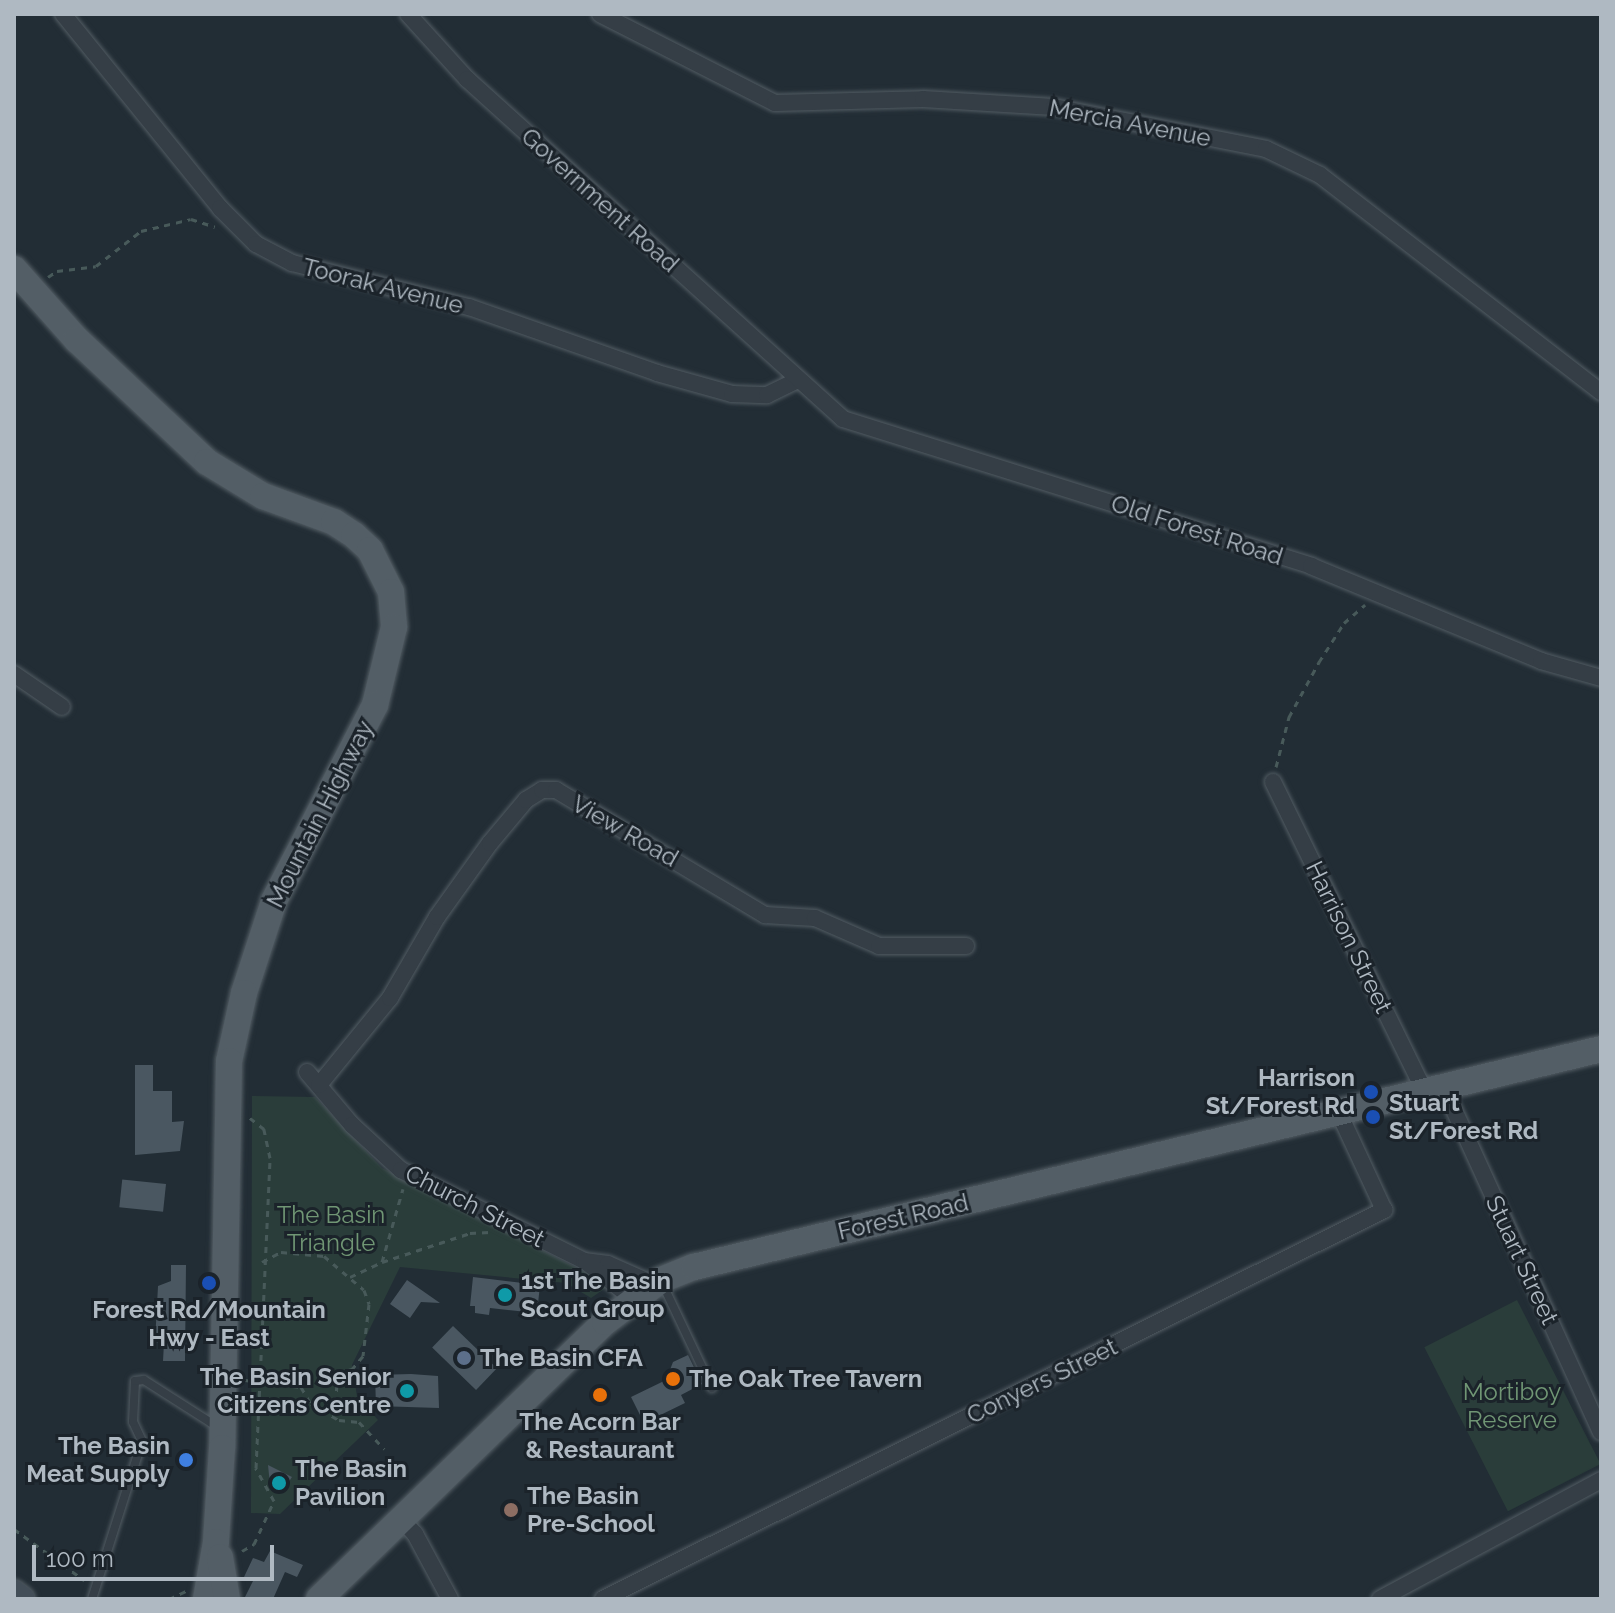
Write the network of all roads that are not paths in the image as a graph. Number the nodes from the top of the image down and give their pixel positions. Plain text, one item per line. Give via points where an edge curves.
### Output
1 (63, 14) edge
2 (408, 14) edge
3 (600, 14) edge
4 (14, 269) edge
5 (798, 380) junction
6 (1600, 391) edge
7 (14, 674) edge
8 (1601, 678) edge
9 (62, 707) dead end
10 (1273, 782) road end
11 (966, 946) dead end
12 (1601, 1049) edge
13 (313, 1079) joint
14 (1435, 1090) junction
15 (1339, 1113) junction
16 (584, 1261) junction
17 (649, 1287) junction
18 (712, 1388) dead end
19 (221, 1429) junction
20 (1601, 1432) edge
21 (1601, 1480) edge
22 (401, 1519) junction
23 (216, 1542) junction
24 (14, 1592) edge
25 (198, 1594) edge
26 (1402, 1594) edge
27 (23, 1599) edge
28 (92, 1599) edge
29 (227, 1599) edge
30 (319, 1599) edge
31 (450, 1599) edge
32 (603, 1599) edge
33 (1380, 1599) edge

1 - 5 street, Toorak Avenue via 243,231 292,263 469,307 717,390 767,395
2 - 5 street, Government Road via 467,79
3 - 6 street, Mercia Avenue via 775,103 923,99 1054,107 1266,149 1320,175
4 - 19 main road, Mountain Highway via 77,340 207,462 253,491 354,535 370,550 391,592 394,627 375,705 274,901 241,1005 227,1097
5 - 8 street, Old Forest Road via 843,419 866,428 1151,513 1381,591 1541,661
7 - 9 street
10 - 14 street, Harrison Street
11 - 13 street, View Road via 879,946 815,918 765,915 556,790 542,790 526,800 490,843 437,917 390,998
12 - 14 main road, Forest Road
13 - 16 street, Church Street via 352,1125 410,1174
14 - 15 main road, Forest Road
14 - 20 street, Stuart Street
15 - 17 main road, Forest Road via 694,1267
15 - 32 street, Conyers Street via 1384,1210
16 - 17 street, Church Street
16 - 17 street, Church Street via 608,1264
17 - 18 lane
17 - 22 main road, Forest Road
19 - 23 main road, Mountain Highway
19 - 28 lane via 144,1380 135,1381 133,1422 142,1441
21 - 26 street
22 - 30 main road, Forest Road
22 - 31 street via 415,1534
23 - 25 main road, Mountain Highway
23 - 29 main road, Mountain Highway
24 - 27 main road
26 - 33 street

